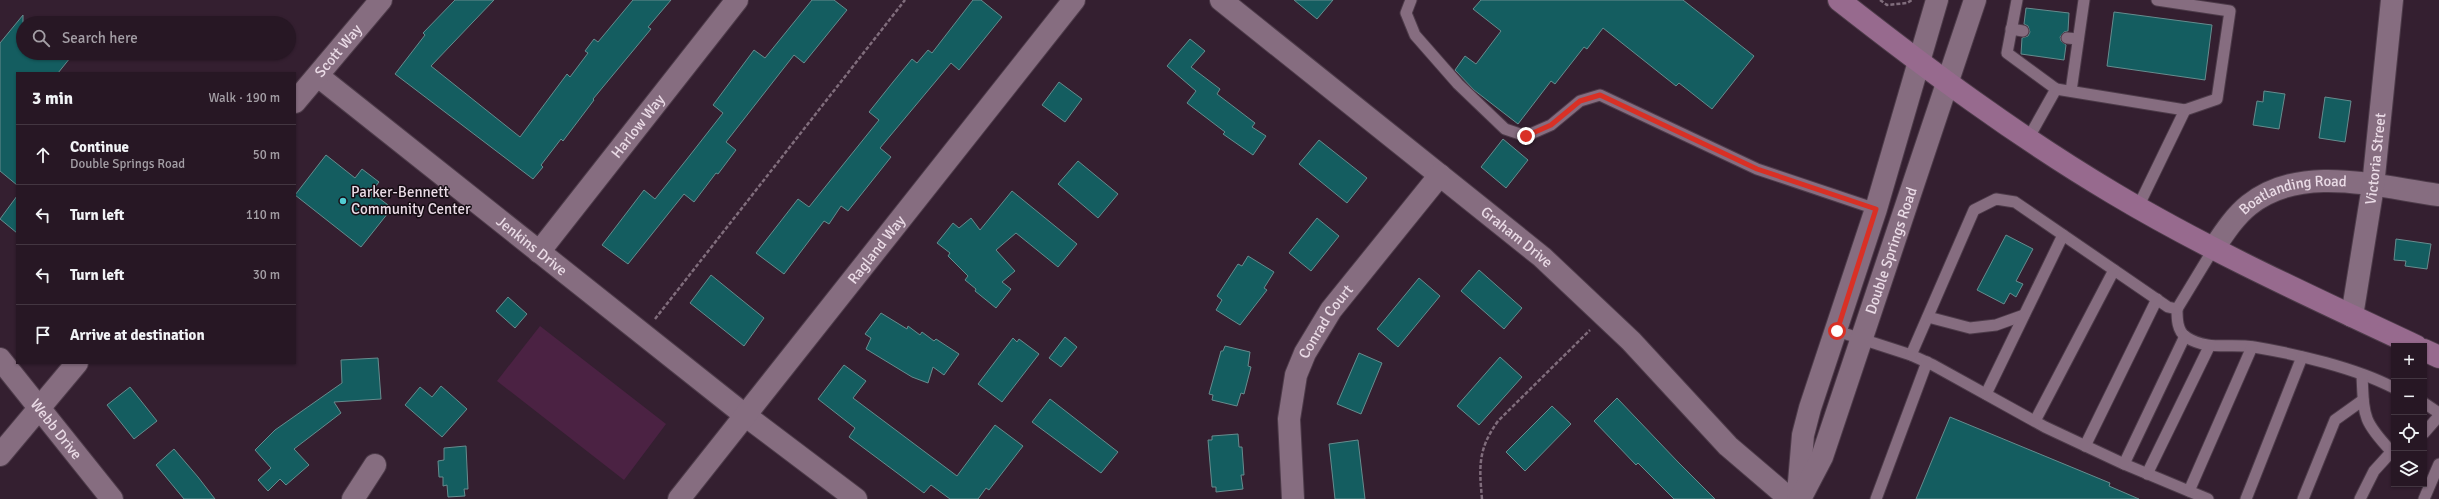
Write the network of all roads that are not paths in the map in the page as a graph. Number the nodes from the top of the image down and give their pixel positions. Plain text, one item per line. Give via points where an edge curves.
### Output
1 (381, 0) edge
2 (737, 0) edge
3 (1074, 0) edge
4 (1221, 0) edge
5 (1411, 0) edge
6 (1839, 0) edge
7 (1937, 0) edge
8 (1975, 0) edge
9 (2017, 0) edge
10 (2084, 0) edge
11 (2157, 0) edge
12 (2392, 0) edge
13 (2011, 29) junction
14 (2023, 31) dead end
15 (2067, 38) dead end
16 (2078, 39) junction
17 (1919, 62) junction
18 (318, 76) junction
19 (1947, 82) junction
20 (2056, 89) junction
21 (2071, 91) junction
22 (296, 101) edge
23 (2185, 110) junction
24 (2028, 139) junction
25 (1440, 175) junction
26 (2373, 186) junction
27 (2439, 195) edge
28 (2138, 208) junction
29 (1876, 209) junction
30 (2063, 235) junction
31 (2214, 248) junction
32 (539, 252) junction
33 (2114, 270) junction
34 (2157, 300) junction
35 (2176, 309) junction
36 (2024, 315) junction
37 (2352, 316) junction
38 (1928, 317) junction
39 (1837, 331) junction
40 (2185, 336) junction
41 (1861, 338) junction
42 (2410, 343) edge
43 (2209, 347) junction
44 (2252, 347) junction
45 (2427, 351) edge
46 (1911, 355) junction
47 (2302, 357) junction
48 (2439, 357) edge
49 (0, 359) edge
50 (1927, 362) junction
51 (76, 364) edge
52 (2362, 375) junction
53 (2391, 387) edge
54 (1986, 394) junction
55 (2363, 400) junction
56 (2427, 405) edge
57 (39, 408) junction
58 (2439, 415) edge
59 (746, 416) junction
60 (2035, 421) junction
61 (2427, 429) edge
62 (2085, 446) junction
63 (2391, 449) edge
64 (2391, 451) edge
65 (0, 454) edge
66 (2124, 464) junction
67 (2439, 464) edge
68 (374, 465) dead end
69 (2147, 474) junction
70 (2189, 491) junction
71 (112, 499) edge
72 (354, 499) edge
73 (679, 499) edge
74 (856, 499) edge
75 (1293, 499) edge
76 (1790, 499) edge
77 (1799, 499) edge
78 (1876, 499) edge
79 (2208, 499) edge
80 (2246, 499) edge
81 (2303, 499) edge
82 (2360, 499) edge
83 (2424, 499) edge

1 - 18 street, Scott Way
2 - 32 street, Harlow Way
3 - 59 street, Ragland Way
4 - 25 street, Graham Drive
5 - 29 lane via 1406,13 1415,34 1458,84 1505,129 1526,136 1551,125 1580,101 1600,95 1757,169
6 - 17 main road
7 - 17 street, Double Springs Road
8 - 19 street, Double Springs Road
9 - 13 lane
10 - 16 lane
11 - 23 lane via 2230,11 2217,99
12 - 26 street, Victoria Street
13 - 14 lane
13 - 20 lane via 2007,53
15 - 16 lane
16 - 21 lane
17 - 19 main road
17 - 29 street, Double Springs Road
18 - 22 street, Scott Way
18 - 32 street, Jenkins Drive
19 - 24 main road
19 - 41 street, Double Springs Road
20 - 21 lane
20 - 24 lane
21 - 23 lane
23 - 28 lane
24 - 28 main road
25 - 75 street, Conrad Court via 1331,310 1305,353 1296,375 1289,419
25 - 76 street, Graham Drive via 1542,258 1605,316 1728,446
26 - 27 street, Boatlanding Road
26 - 31 street, Boatlanding Road via 2314,181 2274,190 2245,209
26 - 37 street, Victoria Street
28 - 31 main road
29 - 39 street, Double Springs Road
30 - 33 lane
30 - 36 lane
30 - 38 lane via 2015,202 1996,199 1974,210
31 - 35 lane
31 - 37 main road
32 - 59 street, Jenkins Drive
33 - 34 lane
33 - 60 lane
34 - 35 lane
34 - 62 lane
35 - 40 lane via 2178,326
36 - 38 lane via 1996,325 1970,328
36 - 54 lane
37 - 42 main road
38 - 46 lane
39 - 41 lane
39 - 77 street, Double Springs Road via 1803,435
40 - 43 lane
40 - 66 lane
41 - 46 lane
41 - 77 street, Double Springs Road via 1822,457
43 - 44 lane
43 - 69 lane
44 - 47 lane
44 - 70 lane
45 - 48 main road
46 - 50 lane
47 - 52 lane
47 - 80 lane
49 - 57 street, Webb Drive
50 - 54 lane
50 - 78 lane
51 - 57 street
52 - 53 lane
52 - 55 lane
54 - 60 lane
55 - 63 lane via 2364,413 2372,431
55 - 81 lane via 2335,420
56 - 58 lane
57 - 65 street
57 - 71 street, Webb Drive
58 - 61 lane
59 - 73 street, Ragland Way
59 - 74 street, Jenkins Drive
60 - 62 lane
62 - 66 lane
64 - 82 lane via 2374,471
66 - 69 lane
67 - 83 lane
68 - 72 street
69 - 70 lane
70 - 79 lane

